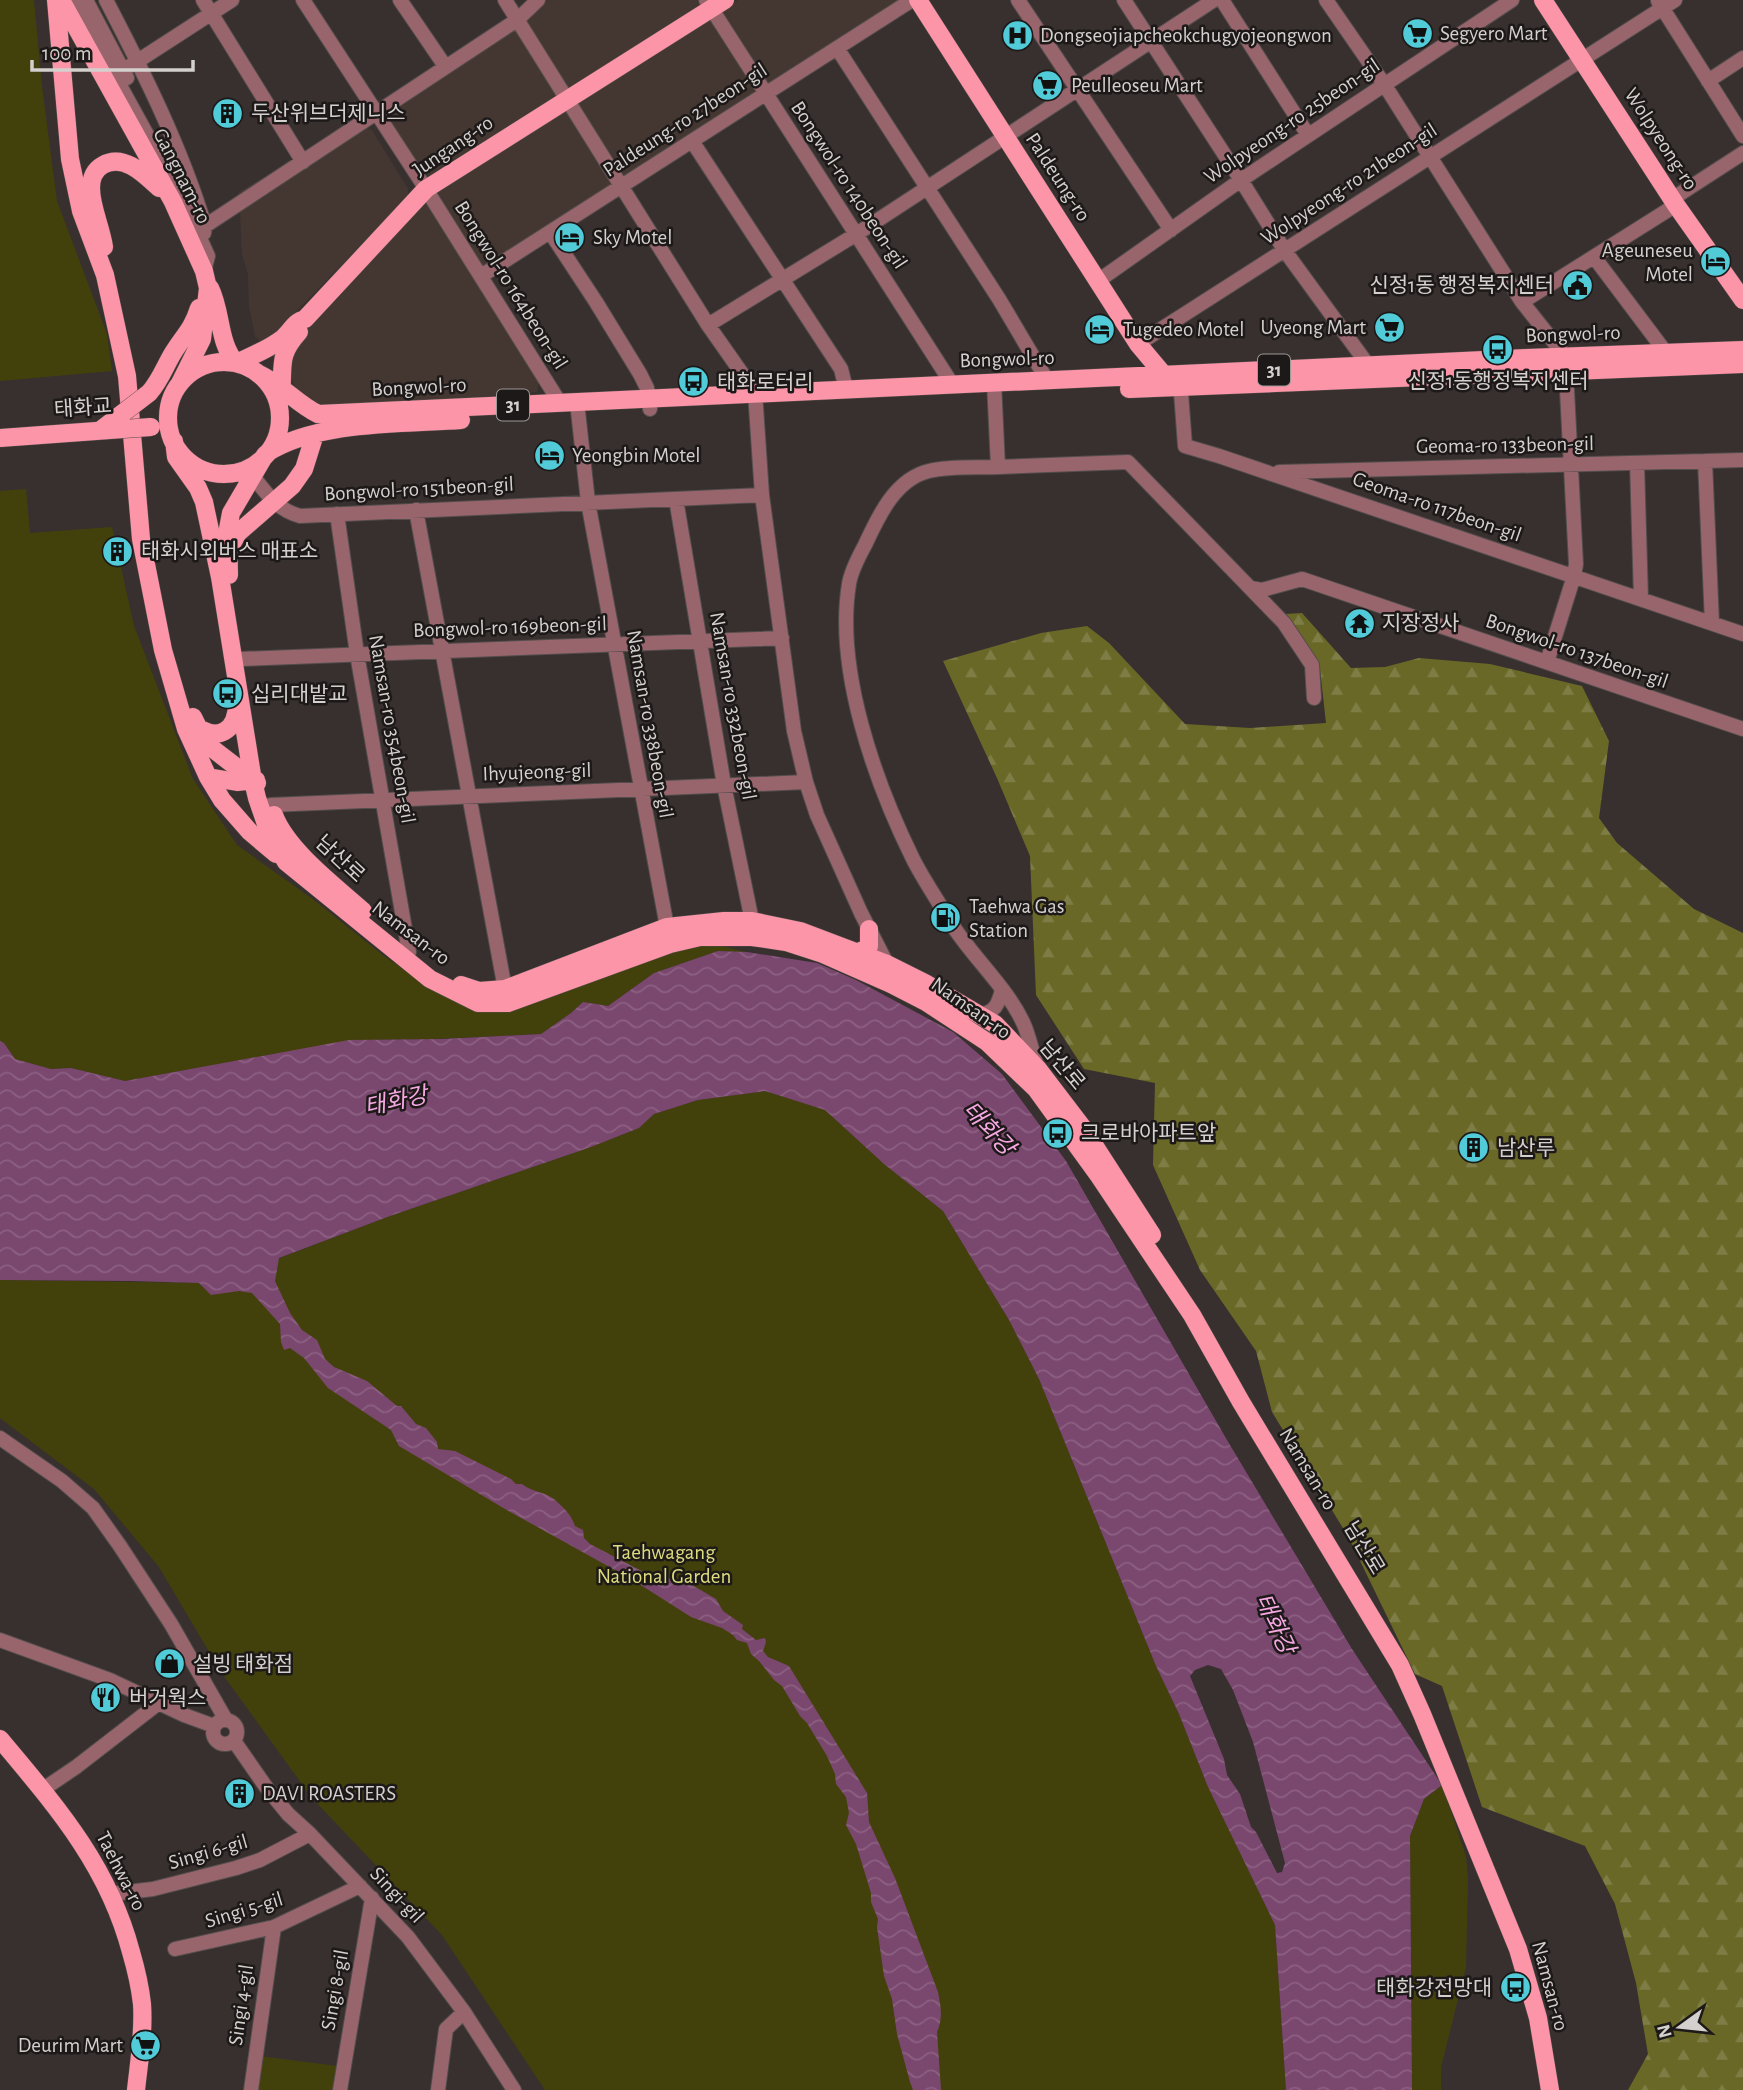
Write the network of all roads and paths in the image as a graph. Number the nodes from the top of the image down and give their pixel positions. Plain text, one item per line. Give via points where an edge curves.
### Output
1 (59, 0) edge
2 (73, 0) edge
3 (86, 0) edge
4 (106, 0) edge
5 (203, 0) edge
6 (232, 0) edge
7 (303, 0) edge
8 (400, 0) edge
9 (505, 0) edge
10 (538, 0) edge
11 (915, 0) edge
12 (1018, 0) edge
13 (1124, 0) edge
14 (1214, 0) edge
15 (1222, 0) edge
16 (1326, 0) edge
17 (1512, 0) edge
18 (1544, 0) edge
19 (714, 3) edge
20 (1665, 3) edge
21 (211, 13) junction
22 (517, 20) junction
23 (1150, 41) junction
24 (837, 48) junction
25 (1743, 58) edge
26 (1582, 60) junction
27 (138, 61) junction
28 (445, 66) junction
29 (123, 70) junction
30 (1708, 80) junction
31 (1384, 84) junction
32 (1076, 89) junction
33 (765, 94) junction
34 (567, 99) junction
35 (377, 113) junction
36 (1308, 135) junction
37 (1005, 136) junction
38 (1743, 136) edge
39 (692, 141) junction
40 (1743, 153) edge
41 (1429, 158) junction
42 (303, 162) junction
43 (1241, 180) junction
44 (621, 186) junction
45 (927, 187) junction
46 (426, 189) junction
47 (178, 201) junction
48 (1674, 202) junction
49 (205, 226) junction
50 (1171, 230) junction
51 (550, 232) junction
52 (855, 235) junction
53 (203, 241) junction
54 (1284, 251) junction
55 (1594, 257) junction
56 (104, 275) junction
57 (206, 276) junction
58 (481, 276) junction
59 (782, 280) junction
60 (1098, 281) junction
61 (1743, 300) edge
62 (1521, 302) junction
63 (305, 319) junction
64 (708, 325) junction
65 (1138, 344) junction
66 (1743, 350) edge
67 (1667, 354) junction
68 (236, 363) junction
69 (1565, 363) junction
70 (1743, 364) edge
71 (1368, 365) junction
72 (1528, 365) junction
73 (259, 374) junction
74 (1175, 379) junction
75 (1047, 380) junction
76 (180, 383) junction
77 (951, 384) junction
78 (281, 387) junction
79 (995, 388) junction
80 (846, 389) junction
81 (755, 398) junction
82 (650, 404) junction
83 (572, 406) junction
84 (279, 412) junction
85 (102, 429) junction
86 (165, 431) junction
87 (314, 434) junction
88 (0, 438) edge
89 (266, 454) junction
90 (1743, 460) edge
91 (1705, 461) junction
92 (1637, 463) junction
93 (1570, 464) junction
94 (998, 467) junction
95 (250, 472) junction
96 (1268, 472) junction
97 (762, 495) junction
98 (676, 499) junction
99 (273, 500) junction
100 (588, 502) junction
101 (416, 510) junction
102 (337, 514) junction
103 (227, 552) junction
104 (1574, 576) junction
105 (1251, 588) junction
106 (1641, 599) junction
107 (1712, 623) junction
108 (781, 633) junction
109 (1743, 634) edge
110 (700, 641) junction
111 (614, 644) junction
112 (163, 650) junction
113 (442, 651) junction
114 (357, 654) junction
115 (240, 659) junction
116 (1546, 662) junction
117 (238, 688) junction
118 (1314, 698) dead end
119 (196, 726) junction
120 (1743, 729) edge
121 (257, 776) junction
122 (208, 777) junction
123 (806, 782) junction
124 (724, 785) junction
125 (640, 789) junction
126 (468, 796) junction
127 (382, 799) junction
128 (269, 800) junction
129 (286, 862) junction
130 (752, 920) junction
131 (667, 927) junction
132 (869, 929) junction
133 (409, 952) junction
134 (858, 953) junction
135 (887, 964) junction
136 (505, 989) junction
137 (1002, 990) junction
138 (980, 1015) junction
139 (1038, 1069) junction
140 (1036, 1090) junction
141 (0, 1438) edge
142 (0, 1640) edge
143 (160, 1702) junction
144 (220, 1723) junction
145 (0, 1739) edge
146 (234, 1741) junction
147 (42, 1790) junction
148 (310, 1834) junction
149 (360, 1886) junction
150 (111, 1894) junction
151 (372, 1898) junction
152 (274, 1927) junction
153 (175, 1949) dead end
154 (464, 2012) junction
155 (136, 2090) edge
156 (251, 2090) edge
157 (340, 2090) edge
158 (438, 2090) edge
159 (514, 2090) edge
160 (1550, 2090) edge
161 (1560, 2090) edge

1 - 47 main road, Gangnam-ro
1 - 56 main road via 70,159 81,211
2 - 47 street
3 - 29 street
4 - 27 street
5 - 21 street
6 - 21 street
7 - 35 street, Bongwol-ro 164beon-gil
8 - 28 street
9 - 22 street
10 - 22 street
11 - 24 street, Paldeung-ro 27beon-gil
11 - 37 main road, Paldeung-ro
12 - 32 street
13 - 23 street
14 - 23 street
15 - 36 street
16 - 31 street
17 - 31 street, Wolpyeong-ro 25beon-gil
18 - 26 main road, Wolpyeong-ro
19 - 33 street, Bongwol-ro 140beon-gil
19 - 34 main road, Jungang-ro
20 - 26 street, Wolpyeong-ro 21beon-gil
20 - 30 street
21 - 27 street
21 - 42 street
22 - 28 street
22 - 34 street
23 - 32 street
23 - 43 street
24 - 33 street, Paldeung-ro 27beon-gil
24 - 45 street
25 - 30 street
26 - 41 street, Wolpyeong-ro 21beon-gil
26 - 48 main road, Wolpyeong-ro
27 - 29 street
27 - 49 street via 192,182
28 - 35 street
29 - 47 street via 170,159
30 - 38 street
31 - 36 street, Wolpyeong-ro 25beon-gil
31 - 41 street
32 - 37 street
32 - 50 street
33 - 39 street, Paldeung-ro 27beon-gil
33 - 52 street, Bongwol-ro 140beon-gil
34 - 44 street
34 - 46 main road, Jungang-ro
35 - 42 street
35 - 46 street, Bongwol-ro 164beon-gil
36 - 43 street, Wolpyeong-ro 25beon-gil
37 - 45 street
37 - 60 main road, Paldeung-ro
39 - 44 street, Paldeung-ro 27beon-gil
39 - 59 street
40 - 48 street
41 - 54 street, Wolpyeong-ro 21beon-gil
41 - 62 street
42 - 49 street
43 - 50 street, Wolpyeong-ro 25beon-gil
43 - 54 street
44 - 51 street, Paldeung-ro 27beon-gil
44 - 64 street
45 - 52 street
45 - 75 street
46 - 58 street, Bongwol-ro 164beon-gil
46 - 63 main road, Jungang-ro
47 - 53 street
47 - 56 main road via 130,165 118,161 97,169 91,191
47 - 57 main road, Gangnam-ro
48 - 55 street
48 - 61 main road, Wolpyeong-ro
49 - 53 street
50 - 60 street, Wolpyeong-ro 25beon-gil
51 - 58 street, Paldeung-ro 27beon-gil
51 - 82 street via 640,374
52 - 59 street
52 - 77 street, Bongwol-ro 140beon-gil
53 - 57 street via 208,256
54 - 65 street, Wolpyeong-ro 21beon-gil
54 - 71 street
55 - 62 street
55 - 67 street
56 - 112 main road via 127,376 141,540
57 - 68 main road via 223,337
57 - 76 main road, Gangnam-ro via 202,339
57 - 85 main road, bridge via 193,327 156,384
58 - 83 street, Bongwol-ro 164beon-gil
59 - 64 street
59 - 80 street via 841,369
60 - 65 main road, Paldeung-ro
62 - 69 street
63 - 68 main road, Jungang-ro via 264,351
63 - 78 main road via 304,327 287,345
64 - 81 street
65 - 74 main road, Paldeung-ro
66 - 67 main road, Bongwol-ro / 31
67 - 69 main road, Bongwol-ro / 31
68 - 73 main road
68 - 76 main road via 204,365
69 - 70 main road
69 - 72 main road, Bongwol-ro / 31
69 - 93 street
71 - 72 main road, Bongwol-ro / 31
71 - 74 main road, Bongwol-ro / 31
72 - 74 main road
73 - 78 main road, Bongwol-ro
73 - 84 main road via 271,386
74 - 75 main road, Bongwol-ro / 31
74 - 79 main road
74 - 96 street, Geoma-ro 117beon-gil via 1185,446
75 - 79 main road, Bongwol-ro / 31
76 - 86 main road via 169,406
77 - 79 main road, Bongwol-ro / 31
77 - 80 main road, Bongwol-ro / 31
78 - 83 main road, Bongwol-ro / 31 via 318,414
78 - 84 main road
79 - 81 main road
79 - 94 street
80 - 81 main road, Bongwol-ro / 31
81 - 82 main road
81 - 97 street
82 - 83 main road
83 - 87 main road, Bongwol-ro
83 - 100 street, Namsan-ro 338beon-gil
84 - 89 main road via 277,435
85 - 86 main road, 태화교, bridge
85 - 88 main road, 태화교, bridge
86 - 95 main road via 179,452 202,469
86 - 117 main road, Namsan-ro via 204,502
87 - 89 main road, Bongwol-ro
87 - 99 main road via 304,469 292,486
89 - 95 main road
90 - 91 street, Geoma-ro 133beon-gil
91 - 92 street, Geoma-ro 133beon-gil
91 - 107 street
92 - 93 street, Geoma-ro 133beon-gil
92 - 106 street
93 - 96 street, Geoma-ro 133beon-gil
93 - 104 street
94 - 105 street via 1128,462
94 - 137 street via 928,471 894,494 878,516 849,582 846,639 869,747 914,861 953,926
95 - 99 street, Bongwol-ro 151beon-gil
95 - 103 main road via 231,513
96 - 104 street, Geoma-ro 117beon-gil
97 - 98 street, Bongwol-ro 151beon-gil
97 - 108 street
98 - 100 street, Bongwol-ro 151beon-gil
98 - 110 street, Namsan-ro 332beon-gil
99 - 102 street, Bongwol-ro 151beon-gil via 299,516
99 - 103 main road via 238,533
100 - 101 street, Bongwol-ro 151beon-gil
100 - 111 street, Namsan-ro 338beon-gil
101 - 102 street, Bongwol-ro 151beon-gil
101 - 113 street
102 - 114 street, Namsan-ro 354beon-gil
103 - 115 main road
104 - 106 street, Geoma-ro 117beon-gil
104 - 116 street
105 - 116 street, Bongwol-ro 137beon-gil via 1262,590 1302,579
105 - 118 street via 1284,623 1312,665
106 - 107 street, Geoma-ro 117beon-gil
107 - 109 street, Geoma-ro 117beon-gil
108 - 110 street, Bongwol-ro 169beon-gil
108 - 123 street
110 - 111 street, Bongwol-ro 169beon-gil
110 - 124 street, Namsan-ro 332beon-gil
111 - 113 street, Bongwol-ro 169beon-gil
111 - 125 street, Namsan-ro 338beon-gil
112 - 119 main road via 179,674
112 - 122 main road via 186,729
113 - 114 street, Bongwol-ro 169beon-gil
113 - 126 street
114 - 115 street, Bongwol-ro 169beon-gil
114 - 127 street, Namsan-ro 354beon-gil
115 - 121 main road
116 - 120 street, Bongwol-ro 137beon-gil
117 - 119 main road via 232,725 219,733
117 - 121 main road, Namsan-ro
119 - 121 main road via 213,749
121 - 122 main road via 237,782
121 - 128 main road
121 - 129 main road, Namsan-ro via 257,798 269,833
122 - 129 main road via 250,832
123 - 124 street, Ihyujeong-gil
123 - 132 street
124 - 125 street, Ihyujeong-gil
124 - 130 street, Namsan-ro 332beon-gil
125 - 126 street, Ihyujeong-gil
125 - 131 street, Namsan-ro 338beon-gil
126 - 127 street, Ihyujeong-gil
126 - 136 street
127 - 128 street, Ihyujeong-gil
127 - 133 street, Namsan-ro 354beon-gil
128 - 133 main road, 남산로 via 277,825 291,845
129 - 140 main road, Namsan-ro via 430,979 478,1003 508,1003 700,937 786,942 823,954 926,1002 988,1042
130 - 131 main road, 남산로
130 - 134 main road, 남산로 via 800,931
131 - 136 main road, 남산로
132 - 134 main road via 869,946
132 - 135 street
133 - 136 main road, 남산로 via 457,983 479,991
134 - 135 main road, 남산로
135 - 138 main road, 남산로
137 - 138 street via 996,1008
137 - 139 street via 1024,1025
138 - 139 main road, 남산로 via 995,1024
139 - 140 street
139 - 161 main road, 남산로 via 1083,1128 1187,1290 1409,1670 1524,1939 1547,2008
140 - 160 main road, Namsan-ro via 1192,1315 1399,1665 1518,1949 1538,2018
141 - 144 street via 93,1508 171,1624
142 - 143 street
143 - 144 street via 184,1715
143 - 147 street
144 - 146 street via 230,1721 236,1728
144 - 146 street via 213,1736 226,1745
145 - 147 main road, Taehwa-ro
146 - 148 street, Singi-gil via 288,1814
147 - 150 main road, Taehwa-ro via 76,1833
148 - 149 street, Singi-gil
148 - 150 street, Singi 6-gil via 236,1868 153,1889
149 - 151 street, Singi-gil
149 - 152 street, Singi 5-gil
150 - 155 main road, Taehwa-ro via 125,1926 142,2004
151 - 154 street, Singi-gil via 408,1937
151 - 157 street, Singi 8-gil
152 - 153 street, Singi 5-gil
152 - 156 street, Singi 4-gil
154 - 158 street via 446,2029
154 - 159 street, Singi-gil

